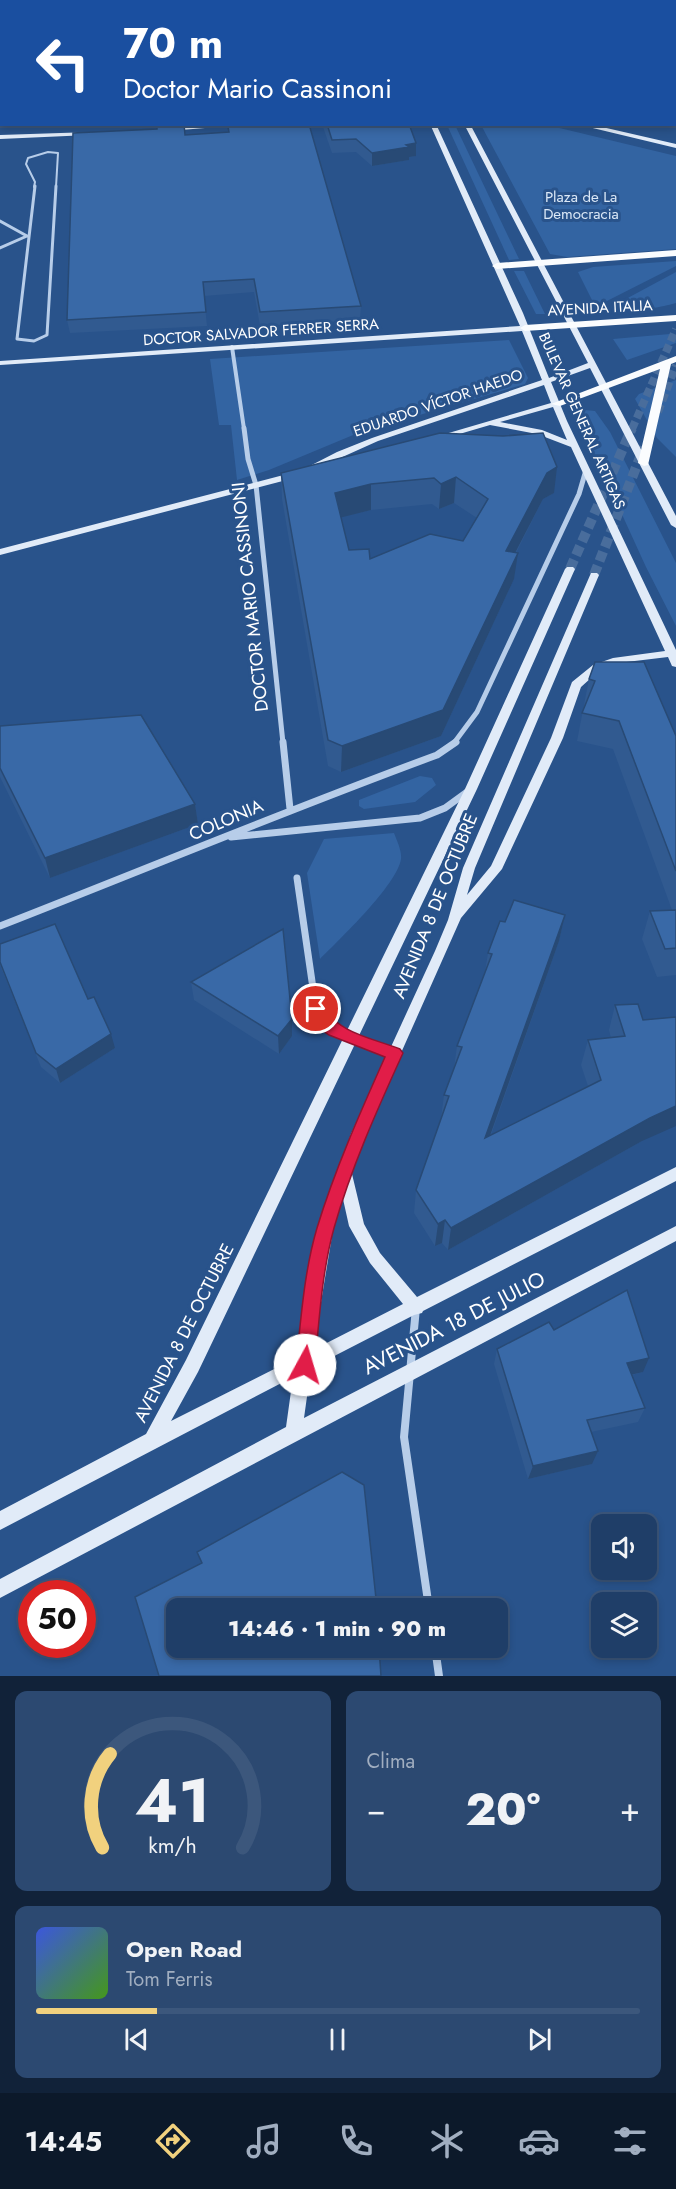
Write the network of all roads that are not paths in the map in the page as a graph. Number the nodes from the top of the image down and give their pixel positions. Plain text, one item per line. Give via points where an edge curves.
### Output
1 (204, 126) edge
2 (434, 126) edge
3 (468, 126) edge
4 (586, 126) edge
5 (159, 129) edge
6 (102, 132) edge
7 (0, 137) edge
8 (676, 146) edge
9 (0, 221) edge
10 (27, 236) junction
11 (0, 248) edge
12 (676, 253) edge
13 (538, 263) junction
14 (497, 266) junction
15 (676, 318) edge
16 (571, 325) junction
17 (525, 328) junction
18 (232, 347) junction
19 (671, 361) edge
20 (0, 363) edge
21 (591, 365) junction
22 (546, 382) junction
23 (602, 386) junction
24 (556, 404) junction
25 (490, 424) junction
26 (428, 440) edge
27 (575, 446) junction
28 (353, 460) edge
29 (645, 463) junction
30 (586, 469) junction
31 (297, 474) junction
32 (256, 485) junction
33 (676, 525) edge
34 (0, 552) edge
35 (570, 569) tunnel mouth
36 (594, 575) tunnel mouth
37 (673, 653) edge
38 (676, 664) edge
39 (471, 789) junction
40 (290, 809) junction
41 (227, 838) junction
42 (297, 878) dead end
43 (454, 920) junction
44 (0, 926) edge
45 (350, 1038) junction
46 (395, 1053) junction
47 (345, 1174) junction
48 (676, 1174) edge
49 (676, 1233) edge
50 (416, 1308) junction
51 (305, 1365) junction
52 (408, 1372) junction
53 (294, 1432) junction
54 (152, 1440) junction
55 (0, 1521) edge
56 (0, 1589) edge
57 (428, 1598) edge
58 (437, 1658) edge
59 (439, 1676) edge

1 - 5 main road
2 - 14 main road, BULEVAR GENERAL ARTIGAS
3 - 13 main road, BULEVAR GENERAL ARTIGAS
4 - 8 main road
6 - 7 main road
9 - 10 lane
10 - 10 lane via 17,339 28,342 47,335 58,153 28,158 26,164 35,182
10 - 11 lane
12 - 13 main road
13 - 14 main road
13 - 16 main road, BULEVAR GENERAL ARTIGAS
14 - 17 main road, BULEVAR GENERAL ARTIGAS
15 - 16 main road, AVENIDA ITALIA
16 - 17 main road, AVENIDA ITALIA
16 - 21 main road, BULEVAR GENERAL ARTIGAS
17 - 18 main road, DOCTOR SALVADOR FERRER SERRA
17 - 22 main road, BULEVAR GENERAL ARTIGAS
18 - 20 main road, DOCTOR SALVADOR FERRER SERRA
18 - 32 street, DOCTOR MARIO CASSINONI via 248,459
19 - 23 main road
19 - 29 main road
21 - 22 main road, EDUARDO VÍCTOR HAEDO
21 - 23 main road, BULEVAR GENERAL ARTIGAS
22 - 24 main road, BULEVAR GENERAL ARTIGAS
22 - 31 main road, EDUARDO VÍCTOR HAEDO via 366,441
23 - 24 main road
23 - 29 main road, BULEVAR GENERAL ARTIGAS
24 - 25 main road, EDUARDO VÍCTOR HAEDO
24 - 27 main road, BULEVAR GENERAL ARTIGAS
25 - 26 main road, EDUARDO VÍCTOR HAEDO
25 - 27 main road via 539,432
27 - 30 main road, BULEVAR GENERAL ARTIGAS
28 - 31 main road, EDUARDO VÍCTOR HAEDO
29 - 33 main road, BULEVAR GENERAL ARTIGAS
30 - 37 main road, BULEVAR GENERAL ARTIGAS
30 - 40 street, COLONIA via 569,516 477,712 461,738 437,755
31 - 32 main road, EDUARDO VÍCTOR HAEDO
32 - 34 main road, EDUARDO VÍCTOR HAEDO
32 - 40 street, DOCTOR MARIO CASSINONI
35 - 39 main road, AVENIDA 8 DE OCTUBRE
36 - 43 main road, AVENIDA 8 DE OCTUBRE via 469,868
37 - 38 main road, BULEVAR GENERAL ARTIGAS
37 - 43 main road via 617,660 597,667 576,685 557,738 496,869
39 - 41 street, AVENIDA 8 DE OCTUBRE via 445,808 420,818
39 - 45 main road, AVENIDA 8 DE OCTUBRE
40 - 41 street, COLONIA
41 - 44 street, COLONIA
42 - 45 street via 316,1009 323,1022
43 - 46 main road, AVENIDA 8 DE OCTUBRE
45 - 46 street
45 - 54 main road, AVENIDA 8 DE OCTUBRE via 192,1366
46 - 47 main road, AVENIDA 8 DE OCTUBRE via 358,1134
47 - 50 main road via 357,1226 375,1258
47 - 51 main road, AVENIDA 8 DE OCTUBRE via 325,1230
48 - 50 main road, AVENIDA 18 DE JULIO
49 - 52 main road, AVENIDA 18 DE JULIO
50 - 51 main road, AVENIDA 18 DE JULIO
50 - 52 street
51 - 53 main road, AVENIDA 8 DE OCTUBRE
51 - 54 main road, AVENIDA 18 DE JULIO
52 - 53 main road, AVENIDA 18 DE JULIO
52 - 57 street via 404,1437
53 - 56 main road, AVENIDA 18 DE JULIO
54 - 55 main road, AVENIDA 18 DE JULIO
58 - 59 street

